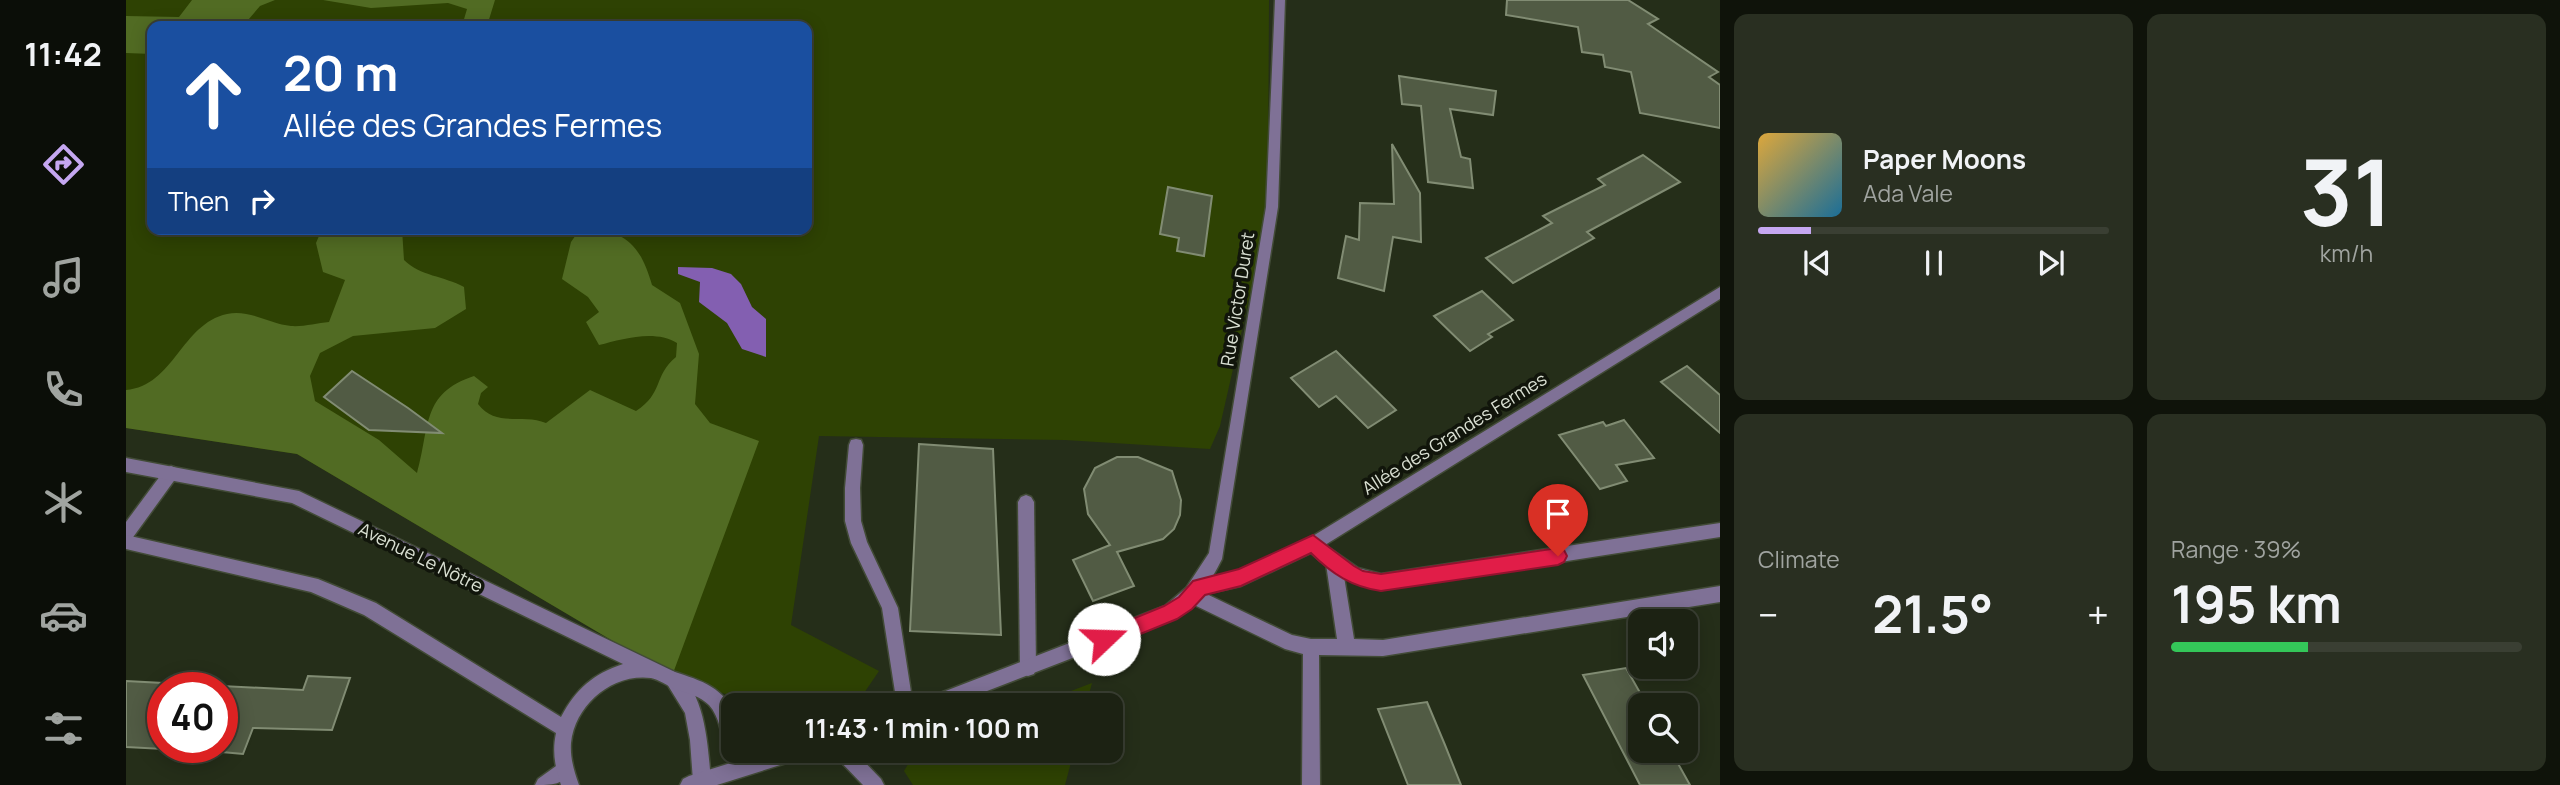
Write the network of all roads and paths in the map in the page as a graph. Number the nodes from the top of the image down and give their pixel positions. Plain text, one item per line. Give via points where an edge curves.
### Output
1 (1280, 0) edge
2 (1720, 292) edge
3 (856, 445) dead end
4 (126, 465) edge
5 (171, 473) junction
6 (1026, 502) dead end
7 (1720, 530) edge
8 (126, 535) edge
9 (126, 542) edge
10 (1313, 544) junction
11 (1334, 564) junction
12 (1196, 591) junction
13 (1720, 594) edge
14 (1311, 647) junction
15 (1347, 648) junction
16 (1028, 668) junction
17 (667, 676) junction
18 (902, 693) edge
19 (962, 693) edge
20 (721, 706) edge
21 (565, 729) junction
22 (739, 763) edge
23 (759, 763) edge
24 (854, 763) edge
25 (741, 769) junction
26 (567, 778) edge
27 (695, 783) edge
28 (544, 785) edge
29 (875, 785) edge
30 (1311, 785) edge

1 - 12 street, Rue Victor Duret via 1272,207 1224,496 1222,533 1217,554
2 - 10 street, Allée des Grandes Fermes
3 - 18 street via 855,532 884,589
4 - 5 street, Avenue Le Nôtre
5 - 8 street
5 - 17 street, Avenue Le Nôtre via 294,496
6 - 16 street
7 - 11 street via 1381,582 1361,579
9 - 21 street via 312,584 370,608
10 - 11 street
10 - 12 street, Allée des Grandes Fermes via 1241,578
11 - 15 street
12 - 14 street via 1291,643
12 - 16 street via 1156,620
13 - 15 street via 1384,648
14 - 15 street
14 - 30 street
16 - 19 street
17 - 20 street, Avenue Le Nôtre via 714,695
17 - 21 street, Avenue Le Nôtre via 636,669 611,675 580,700
17 - 27 street, Avenue Le Nôtre via 689,698 694,710
21 - 26 street, Avenue Le Nôtre via 561,751
22 - 25 street
23 - 25 street
24 - 29 street
25 - 27 street
26 - 28 street

